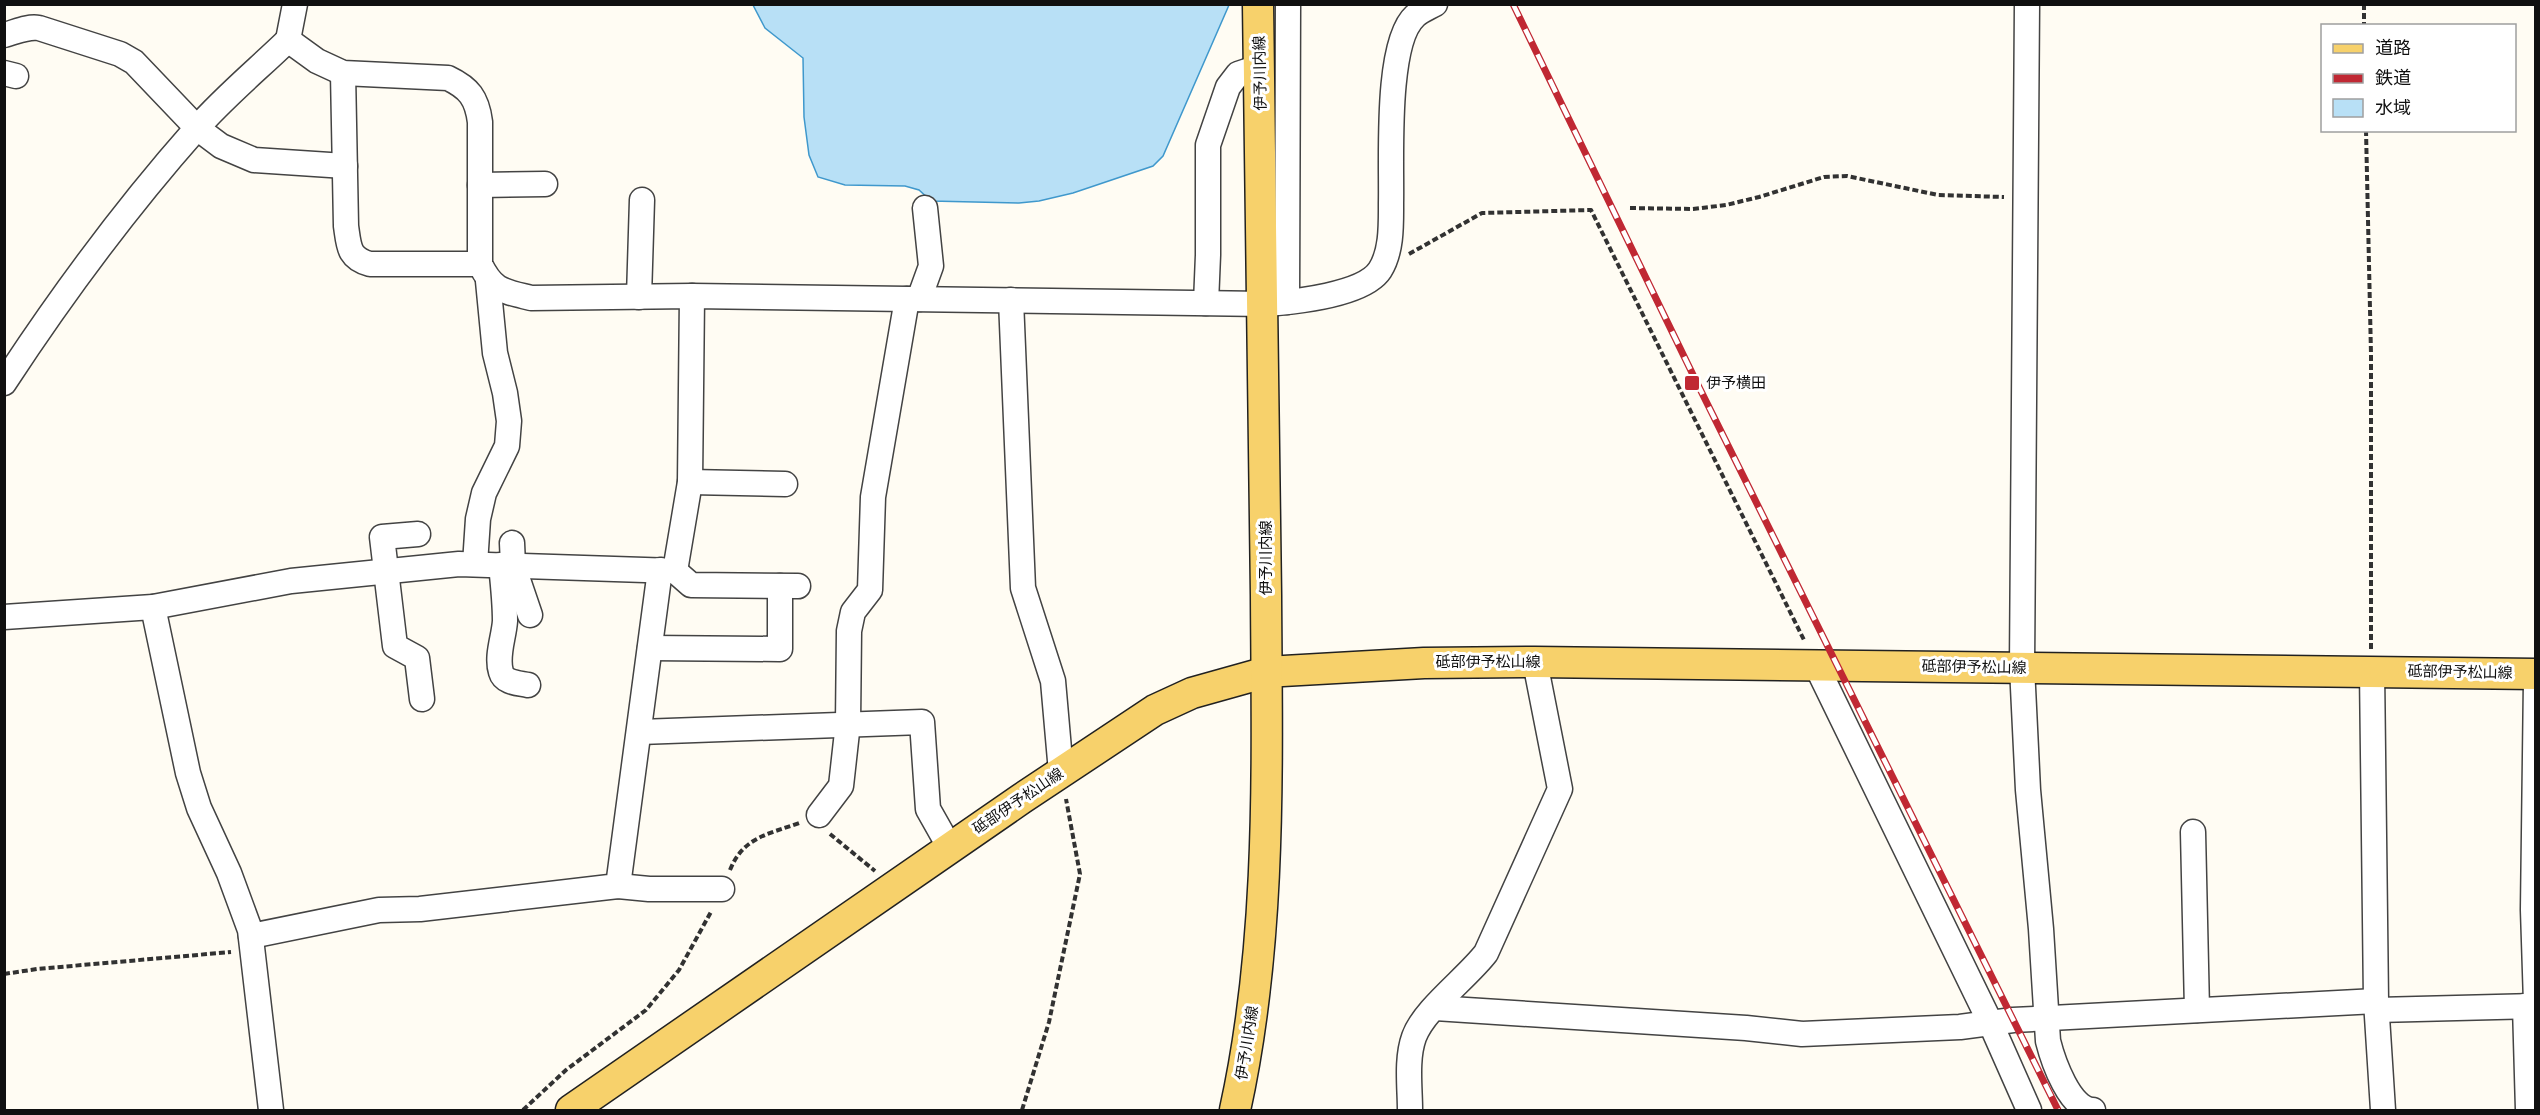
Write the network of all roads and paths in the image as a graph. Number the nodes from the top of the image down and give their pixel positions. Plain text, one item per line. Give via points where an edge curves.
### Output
1 (295, 4) edge
2 (1258, 4) edge
3 (1288, 4) edge
4 (1434, 4) edge
5 (2027, 4) edge
6 (2364, 4) edge
7 (2364, 24) edge
8 (4, 35) edge
9 (288, 40) junction
10 (1259, 67) junction
11 (343, 74) junction
12 (197, 128) junction
13 (2366, 132) edge
14 (345, 166) junction
15 (545, 184) dead end
16 (480, 185) junction
17 (2026, 198) junction
18 (642, 200) dead end
19 (925, 208) dead end
20 (1630, 208) dead end
21 (1380, 271) junction
22 (484, 272) junction
23 (692, 296) junction
24 (639, 297) junction
25 (913, 299) junction
26 (1011, 300) junction
27 (1206, 303) junction
28 (1276, 303) junction
29 (4, 383) edge
30 (690, 482) junction
31 (785, 484) dead end
32 (418, 534) dead end
33 (509, 558) junction
34 (475, 564) junction
35 (667, 570) junction
36 (386, 572) junction
37 (153, 607) junction
38 (530, 615) dead end
39 (4, 617) edge
40 (650, 648) junction
41 (1535, 662) junction
42 (1816, 665) junction
43 (2022, 667) junction
44 (2372, 670) junction
45 (1267, 672) junction
46 (2535, 674) edge
47 (2535, 680) edge
48 (528, 685) dead end
49 (422, 699) dead end
50 (848, 723) junction
51 (640, 732) junction
52 (1061, 772) junction
53 (819, 815) junction
54 (2193, 832) dead end
55 (950, 848) junction
56 (618, 886) junction
57 (893, 887) junction
58 (722, 888) junction
59 (252, 943) junction
60 (4, 974) edge
61 (2532, 1005) edge
62 (2377, 1006) junction
63 (1435, 1008) junction
64 (2197, 1010) junction
65 (2048, 1018) junction
66 (1990, 1022) junction
67 (271, 1110) edge
68 (523, 1110) edge
69 (571, 1110) edge
70 (1022, 1110) edge
71 (1235, 1110) edge
72 (1410, 1110) edge
73 (2029, 1110) edge
74 (2093, 1110) edge
75 (2383, 1110) edge
76 (2529, 1110) edge

1 - 9 street
2 - 10 main road, 伊予川内線
3 - 28 street
4 - 21 street via 1414,16 1400,39 1392,97 1391,236
5 - 17 street
6 - 7 path
8 - 12 street via 39,28 120,54 135,62
9 - 11 street
9 - 12 street
10 - 27 street via 1238,74 1228,87 1208,145
10 - 28 main road, 伊予川内線
11 - 14 street
11 - 16 street via 448,78 462,85 473,94 479,108
12 - 14 street via 221,146 254,160
12 - 29 street via 94,255
13 - 44 path
14 - 22 street via 346,226 350,249 358,261
15 - 16 street
16 - 22 street
17 - 20 path via 1938,195 1847,176 1824,177 1726,205
17 - 43 street
18 - 24 street
19 - 25 street via 931,266
21 - 28 street via 1361,285 1337,294
21 - 42 path via 1482,213 1591,210
22 - 24 street via 499,289 531,298
22 - 34 street via 509,421 507,446 484,493
23 - 24 street
23 - 25 street
23 - 30 street
25 - 26 street
25 - 50 street via 873,497 870,590 853,612 849,632
26 - 27 street
26 - 52 street via 1023,588 1053,681
27 - 28 street
28 - 45 main road, 伊予川内線
30 - 31 street
30 - 35 street
32 - 36 street via 382,537
33 - 34 street
33 - 35 street
33 - 38 street
33 - 48 street via 501,673 509,681
34 - 36 street
35 - 40 street
35 - 40 street via 691,585 789,586 780,649
36 - 37 street via 291,582
36 - 49 street via 395,646 417,658
37 - 39 street
37 - 59 street via 188,773 199,808 243,907
40 - 51 street
41 - 42 main road, 砥部伊予松山線
41 - 45 main road, 砥部伊予松山線 via 1424,663
41 - 63 street via 1560,789 1486,953
42 - 43 main road, 砥部伊予松山線
42 - 66 street
43 - 44 main road, 砥部伊予松山線
43 - 65 street via 2028,790
44 - 46 main road, 砥部伊予松山線
44 - 62 street
45 - 52 main road, 砥部伊予松山線 via 1192,693 1155,710
45 - 71 main road, 伊予川内線 via 1258,961
47 - 61 street
50 - 51 street
50 - 53 street via 841,786
50 - 55 street via 922,722 928,809
51 - 56 street
52 - 55 main road, 砥部伊予松山線
52 - 70 path via 1080,874 1049,1022
53 - 57 path via 839,844
53 - 58 path via 748,842 736,855
54 - 64 street
55 - 57 main road, 砥部伊予松山線
56 - 58 street
56 - 59 street via 420,909 379,910
57 - 69 main road, 砥部伊予松山線
58 - 68 path via 680,970 646,1010 567,1070
59 - 60 path
59 - 67 street
61 - 62 street
61 - 76 street
62 - 64 street
62 - 75 street
63 - 66 street via 1802,1034 1960,1027
63 - 72 street via 1414,1037
64 - 65 street
65 - 66 street
65 - 74 street via 2052,1059 2073,1100
66 - 73 street

